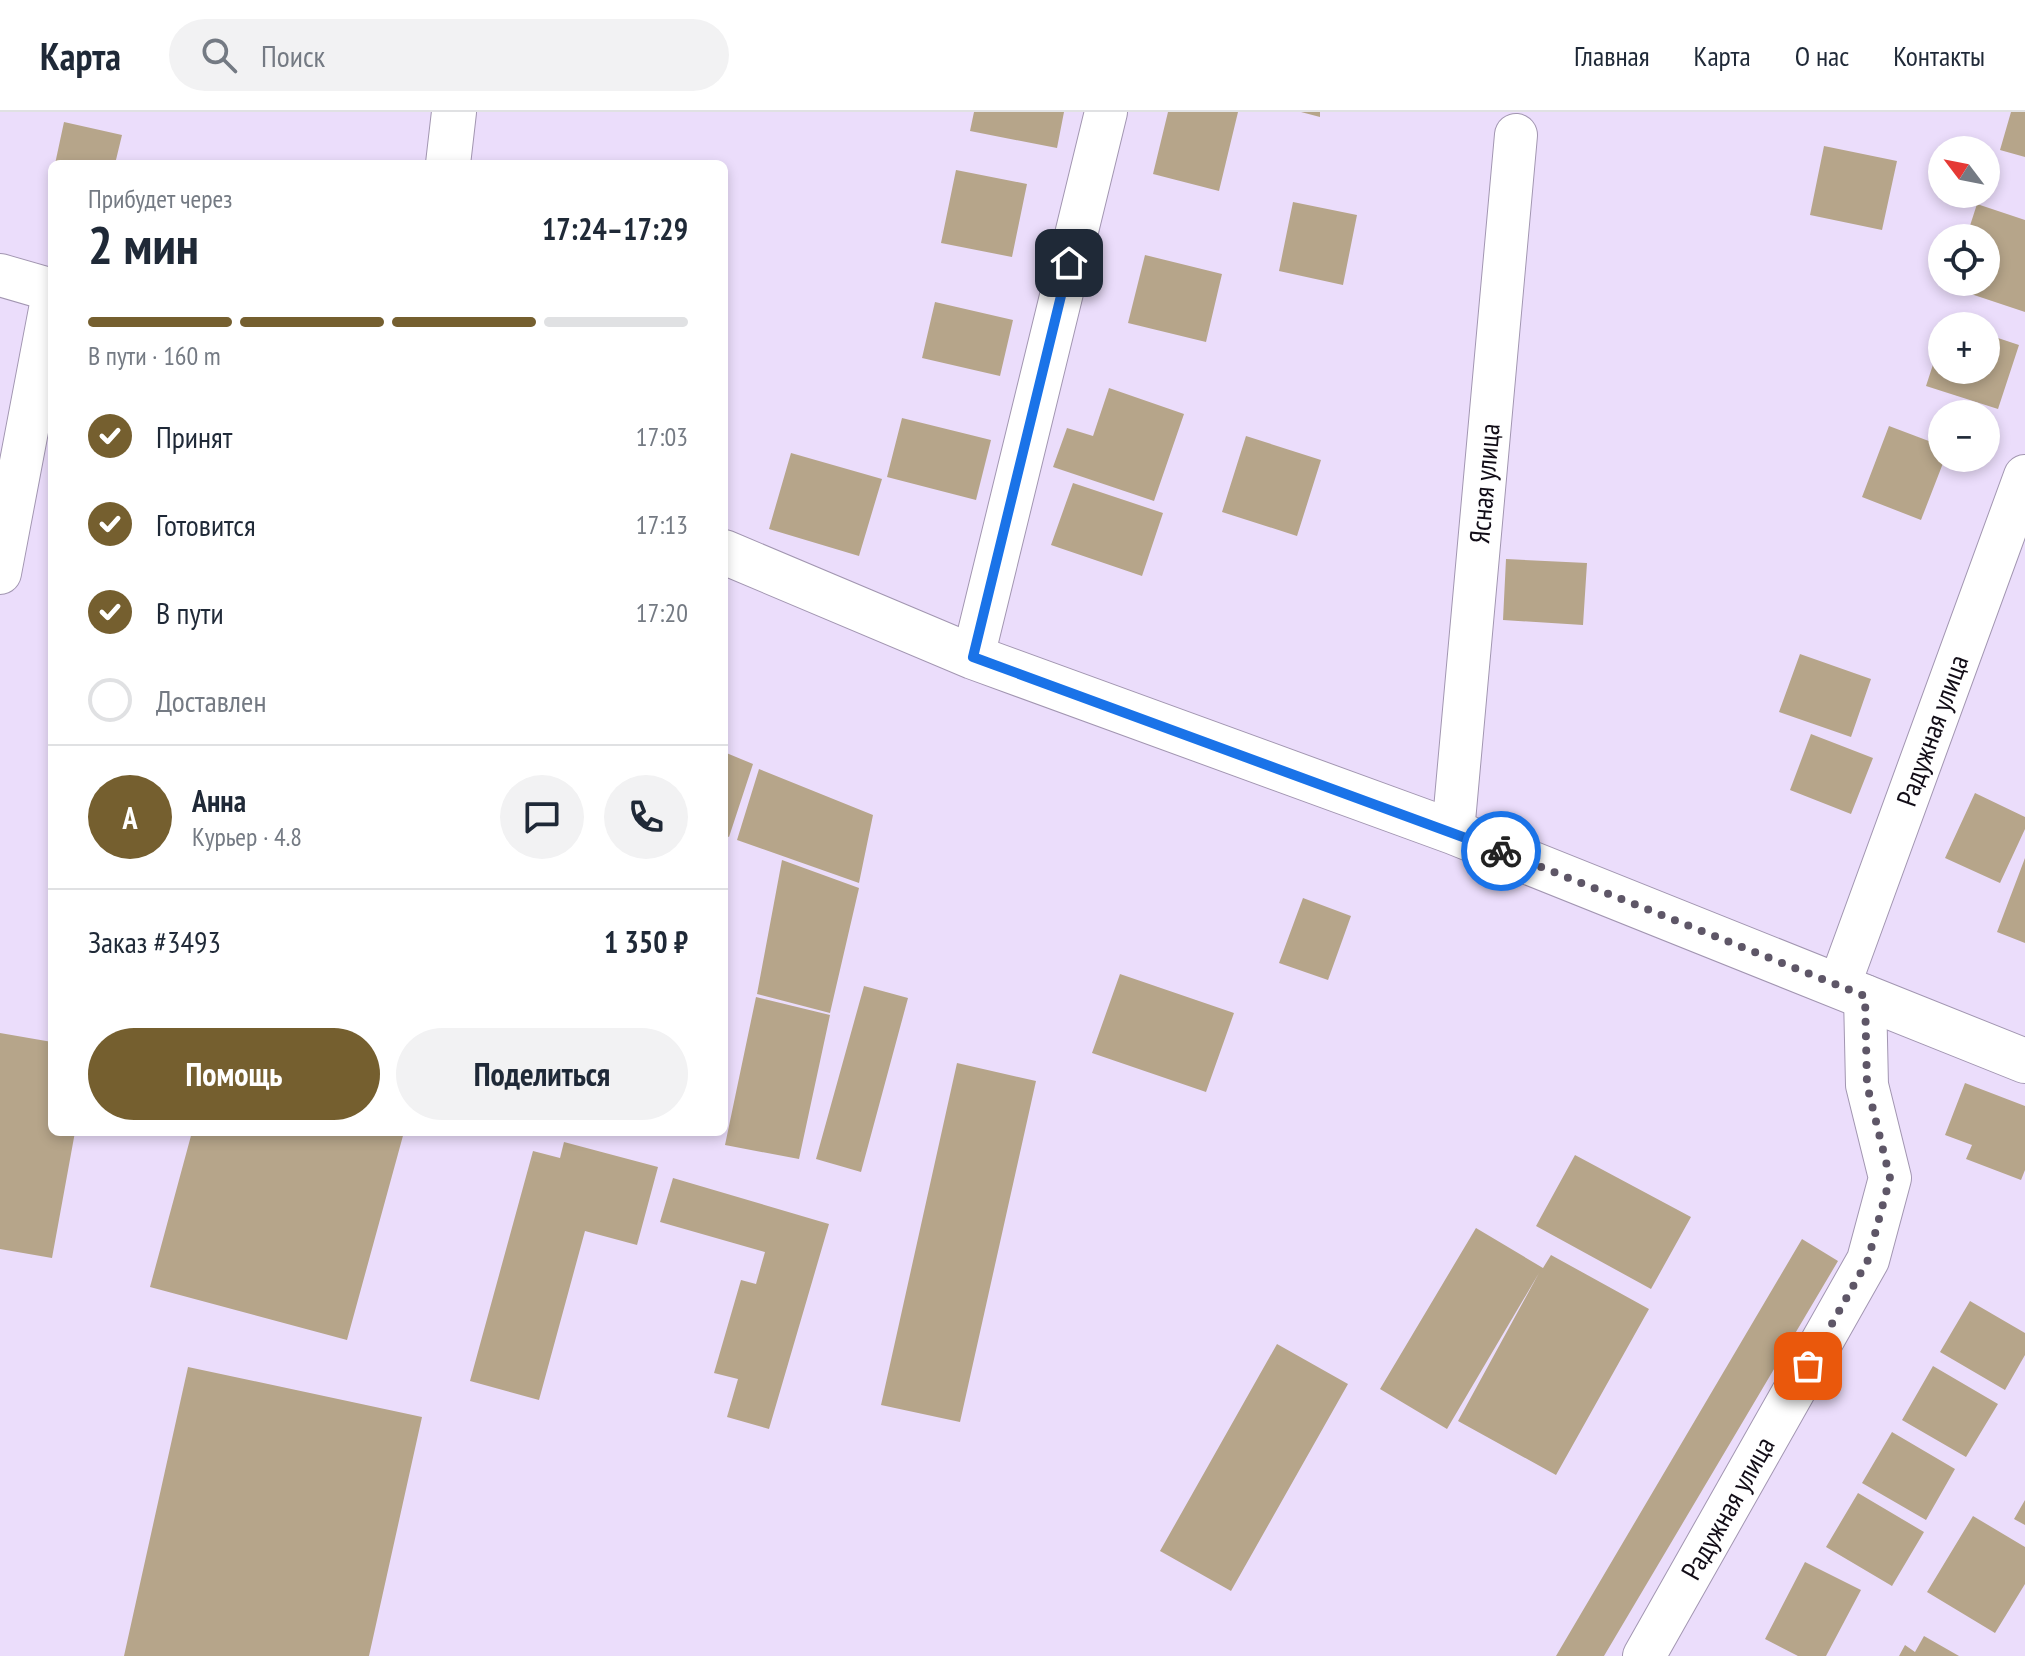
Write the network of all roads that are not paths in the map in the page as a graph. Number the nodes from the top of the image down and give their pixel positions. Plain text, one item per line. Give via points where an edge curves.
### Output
1 (454, 112) edge
2 (1106, 112) edge
3 (1516, 135) dead end
4 (448, 160) edge
5 (0, 275) edge
6 (48, 289) edge
7 (48, 320) edge
8 (2025, 476) edge
9 (728, 554) edge
10 (0, 573) edge
11 (973, 657) junction
12 (1453, 832) junction
13 (1852, 991) junction
14 (2025, 1061) edge
15 (1644, 1656) edge

1 - 4 street
2 - 11 street
3 - 12 street, Ясная улица
5 - 6 street
7 - 10 street
8 - 13 street, Радужная улица
9 - 11 street
11 - 12 street
12 - 13 street
13 - 14 street
13 - 15 street, Радужная улица via 1867,1085 1890,1178 1868,1260

